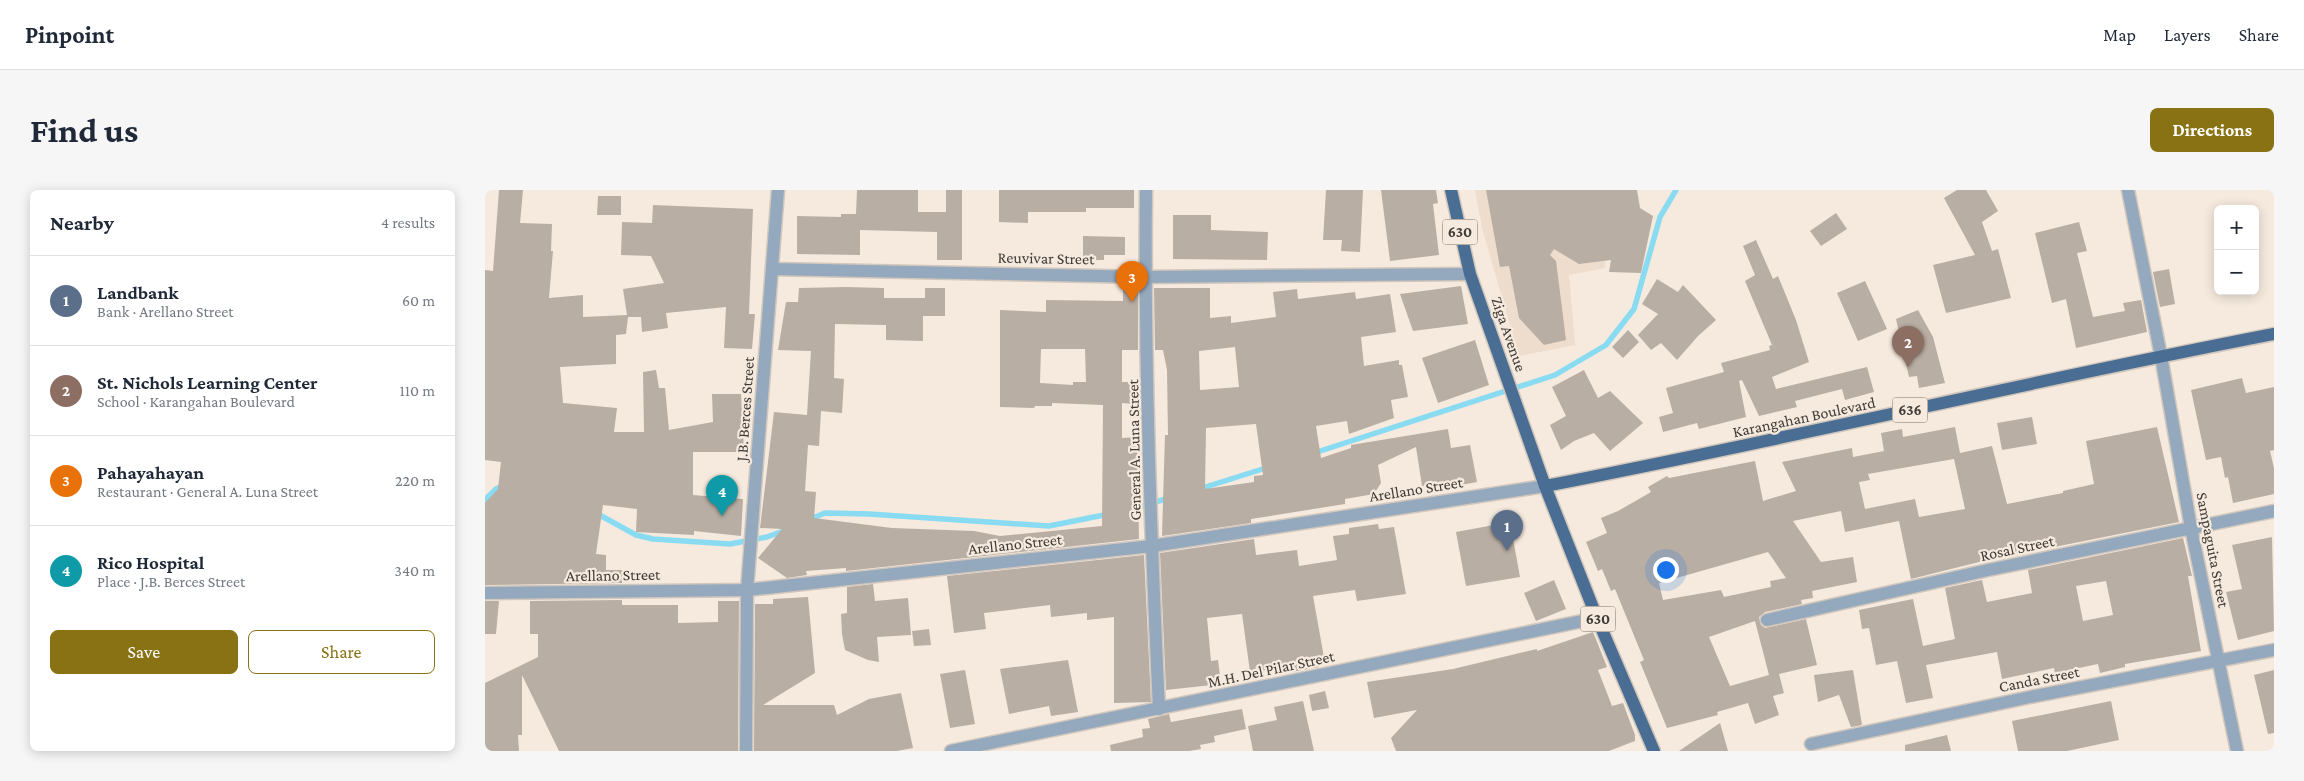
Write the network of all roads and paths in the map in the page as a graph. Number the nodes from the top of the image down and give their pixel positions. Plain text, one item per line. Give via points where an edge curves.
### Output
1 (778, 190) edge
2 (1146, 190) edge
3 (1451, 190) edge
4 (2128, 190) edge
5 (772, 269) junction
6 (1470, 274) junction
7 (1145, 277) junction
8 (2274, 334) edge
9 (2161, 356) junction
10 (1545, 486) junction
11 (2274, 511) edge
12 (2191, 528) junction
13 (1151, 546) junction
14 (747, 590) junction
15 (485, 593) edge
16 (1597, 618) junction
17 (1767, 620) dead end
18 (2274, 650) edge
19 (2220, 662) junction
20 (1159, 709) junction
21 (1811, 744) dead end
22 (746, 751) edge
23 (951, 751) edge
24 (1654, 751) edge
25 (2237, 751) edge

1 - 5 street, J.B. Berces Street
2 - 7 street, General A. Luna Street
3 - 6 main road, Ziga Avenue / 630
4 - 9 street, Sampaguita Street
5 - 7 street, Reuvivar Street
5 - 14 street, J.B. Berces Street
6 - 7 street, Reuvivar Street
6 - 10 main road, Ziga Avenue / 630
7 - 13 street, General A. Luna Street
8 - 9 main road, Karangahan Boulevard / 636
9 - 10 main road, Karangahan Boulevard / 636 via 1709,454
9 - 12 street, Sampaguita Street
10 - 13 street, Arellano Street
10 - 16 main road, 630
11 - 12 street, Rosal Street
12 - 17 street, Rosal Street
12 - 19 street, Sampaguita Street
13 - 14 street, Arellano Street
13 - 20 street, General A. Luna Street
14 - 15 street, Arellano Street
14 - 22 street, J.B. Berces Street
16 - 20 street, M.H. Del Pilar Street
16 - 24 main road, 630
18 - 19 street, Canda Street
19 - 21 street, Canda Street via 2030,697
19 - 25 street, Sampaguita Street
20 - 23 street, M.H. Del Pilar Street

